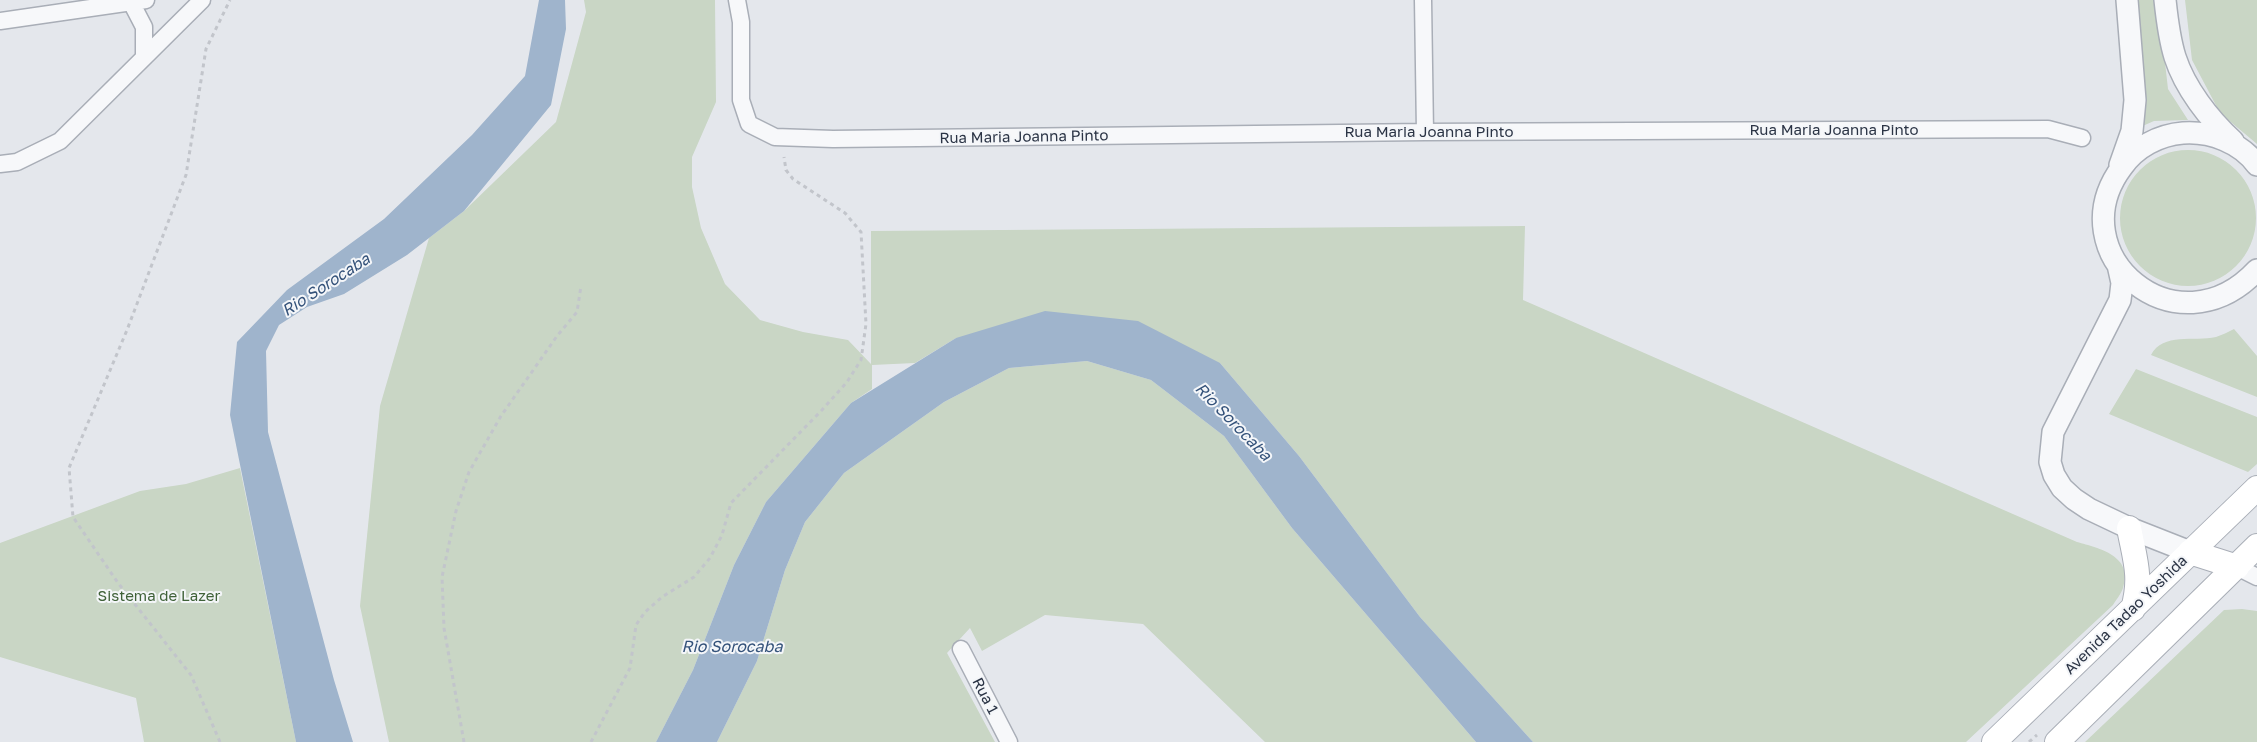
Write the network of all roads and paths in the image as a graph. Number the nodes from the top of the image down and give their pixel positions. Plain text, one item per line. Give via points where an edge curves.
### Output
1 (202, 0) edge
2 (230, 0) edge
3 (737, 0) edge
4 (1423, 0) edge
5 (2127, 0) edge
6 (2165, 0) edge
7 (139, 1) edge
8 (0, 22) edge
9 (144, 56) junction
10 (1425, 132) junction
11 (2082, 138) dead end
12 (784, 157) dead end
13 (2252, 159) edge
14 (0, 164) edge
15 (2116, 174) junction
16 (2118, 265) junction
17 (2257, 270) edge
18 (581, 286) dead end
19 (2257, 488) edge
20 (2129, 528) junction
21 (2257, 546) edge
22 (2190, 552) junction
23 (2247, 572) edge
24 (2133, 609) junction
25 (961, 649) dead end
26 (220, 742) edge
27 (464, 742) edge
28 (591, 742) edge
29 (1009, 742) edge
30 (1994, 742) edge
31 (2057, 742) edge

1 - 9 street
2 - 26 path via 206,50 186,175 127,330 69,468 73,517 118,582 191,675
3 - 10 street, Rua Maria Joanna Pinto via 741,22 740,100 749,124 775,137
4 - 10 street
5 - 15 street via 2135,100 2130,138
6 - 13 street via 2175,59 2191,90 2216,125
7 - 8 street
7 - 9 street via 144,27
9 - 14 street via 60,141 17,162
10 - 11 street, Rua Maria Joanna Pinto via 2048,129
12 - 28 path via 786,170 793,179 845,214 860,232 866,324 861,360 822,410 731,503 722,535 710,558 694,576 645,612 636,625 630,668
13 - 15 street via 2222,139 2199,133 2167,136 2138,150
15 - 16 street via 2109,188 2104,220 2111,251
16 - 17 street via 2141,288 2155,296 2186,303 2218,298 2233,291
16 - 20 street via 2122,283 2120,300 2053,432 2050,462 2058,482 2074,500
18 - 27 path via 577,312 501,416 468,472 456,511 442,577 444,628
19 - 22 main road, Avenida Tadao Yoshida
20 - 22 street
20 - 24 main road via 2138,590
21 - 23 main road
22 - 23 main road
22 - 24 main road, Avenida Tadao Yoshida
23 - 31 main road
24 - 30 main road, Avenida Tadao Yoshida
25 - 29 street, Rua 1

